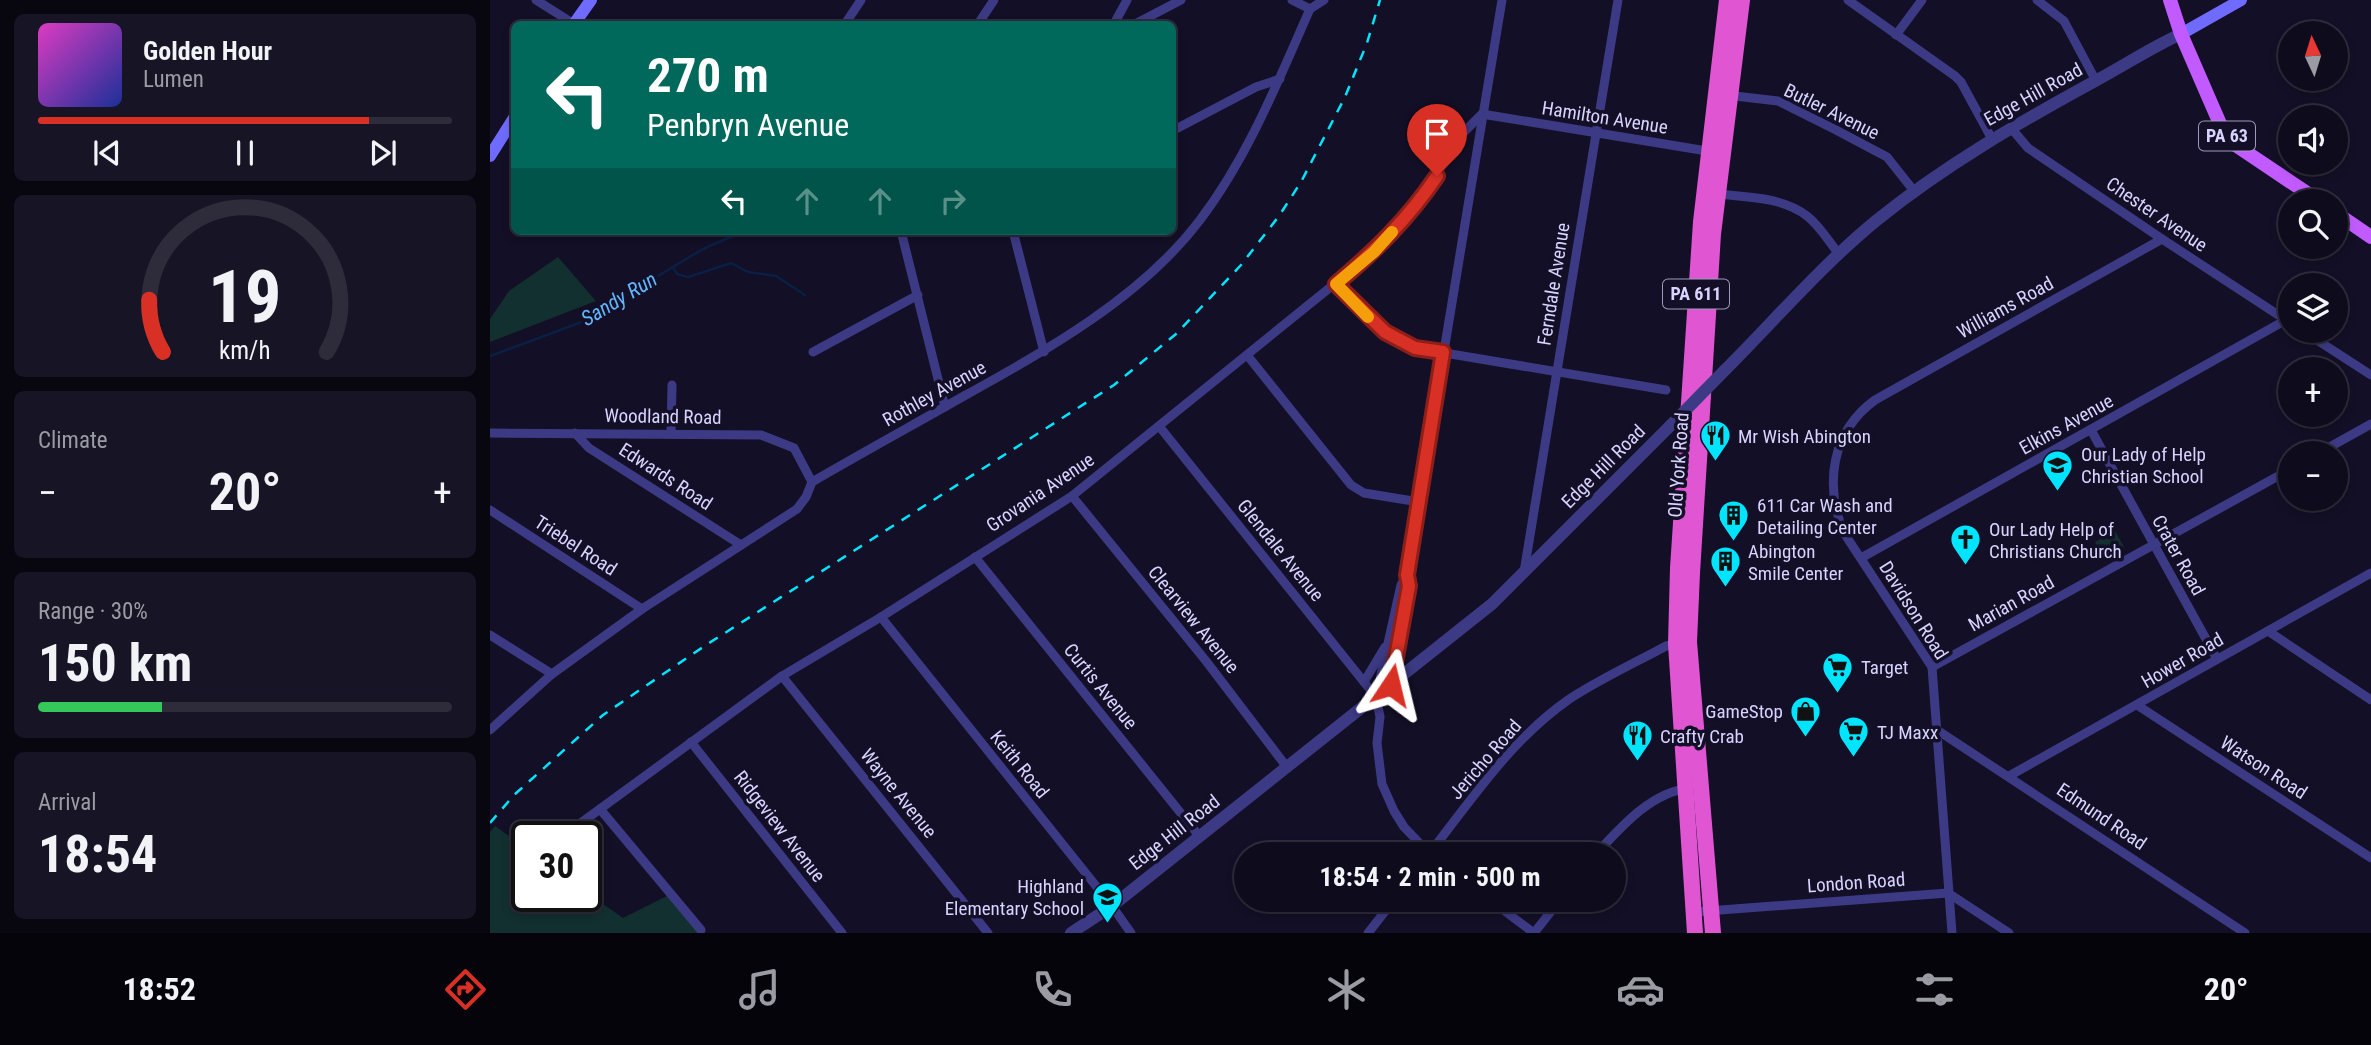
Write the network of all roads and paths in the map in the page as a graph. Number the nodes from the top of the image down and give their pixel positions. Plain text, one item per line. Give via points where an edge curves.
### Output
1 (536, 0) edge
2 (591, 0) edge
3 (861, 0) edge
4 (994, 0) edge
5 (1127, 0) edge
6 (1181, 0) edge
7 (1292, 0) edge
8 (1324, 0) edge
9 (1502, 0) edge
10 (1618, 0) edge
11 (1727, 0) edge
12 (1742, 0) edge
13 (1848, 0) edge
14 (1922, 0) edge
15 (2037, 0) edge
16 (2170, 0) edge
17 (2241, 0) edge
18 (1310, 9) junction
19 (569, 21) edge
20 (576, 21) edge
21 (847, 21) edge
22 (980, 21) edge
23 (1116, 21) edge
24 (1141, 21) edge
25 (2181, 34) junction
26 (1896, 35) junction
27 (1280, 79) junction
28 (2096, 81) junction
29 (1723, 95) junction
30 (1482, 114) junction
31 (511, 128) edge
32 (2011, 128) junction
33 (1176, 129) edge
34 (1595, 133) junction
35 (1992, 139) junction
36 (1715, 152) junction
37 (490, 156) edge
38 (2301, 189) edge
39 (1914, 191) junction
40 (1717, 194) junction
41 (2348, 221) edge
42 (902, 235) edge
43 (1014, 235) edge
44 (2371, 237) edge
45 (2162, 239) junction
46 (1839, 254) junction
47 (1336, 284) junction
48 (918, 295) junction
49 (2278, 314) edge
50 (2278, 327) edge
51 (2321, 343) edge
52 (813, 352) dead end
53 (1044, 352) junction
54 (1443, 352) junction
55 (1247, 355) junction
56 (1557, 372) junction
57 (2371, 376) edge
58 (672, 385) dead end
59 (1666, 390) dead end
60 (1866, 406) joint
61 (945, 407) junction
62 (2371, 424) edge
63 (1159, 426) junction
64 (2091, 430) junction
65 (490, 433) edge
66 (575, 433) junction
67 (671, 434) junction
68 (2341, 441) edge
69 (2278, 476) edge
70 (812, 482) junction
71 (1072, 496) junction
72 (1419, 502) junction
73 (490, 510) edge
74 (741, 545) junction
75 (2154, 545) junction
76 (975, 557) junction
77 (1861, 558) junction
78 (2371, 573) edge
79 (1523, 574) junction
80 (1407, 575) junction
81 (642, 610) junction
82 (881, 617) junction
83 (2268, 631) junction
84 (490, 635) edge
85 (1391, 636) junction
86 (1683, 643) junction
87 (2217, 659) junction
88 (1932, 667) junction
89 (552, 674) junction
90 (782, 676) junction
91 (1364, 682) junction
92 (1391, 685) junction
93 (1376, 696) junction
94 (2371, 700) edge
95 (2137, 705) junction
96 (490, 730) edge
97 (1937, 730) junction
98 (691, 742) junction
99 (1286, 766) junction
100 (2009, 776) junction
101 (1693, 788) junction
102 (600, 809) junction
103 (584, 821) edge
104 (1200, 837) junction
105 (1418, 842) edge
106 (1439, 842) edge
107 (1608, 842) edge
108 (2371, 858) edge
109 (1948, 893) junction
110 (1112, 906) junction
111 (1711, 911) junction
112 (1385, 912) edge
113 (1506, 912) edge
114 (1551, 912) edge
115 (1694, 912) junction
116 (701, 930) dead end
117 (842, 933) edge
118 (988, 933) edge
119 (1071, 933) edge
120 (1131, 933) edge
121 (1368, 933) edge
122 (1534, 933) edge
123 (1695, 933) edge
124 (1713, 933) edge
125 (1952, 933) edge
126 (2009, 933) edge
127 (2245, 933) edge

1 - 19 street
2 - 20 main road
3 - 21 street
4 - 22 street
5 - 23 street
6 - 24 street
7 - 18 street
8 - 18 street
9 - 30 street
10 - 34 street, Ferndale Avenue
11 - 29 highway, Old York Road / PA 611
12 - 29 highway, Old York Road / PA 611
13 - 26 street
14 - 26 street
15 - 28 street via 2064,21
16 - 25 main road
17 - 25 main road, Edge Hill Road
18 - 27 street, Rothley Avenue
25 - 28 street, Edge Hill Road
25 - 38 main road, PA 63 via 2224,132 2237,146
26 - 35 street via 1961,82
27 - 33 street
27 - 53 street, Rothley Avenue via 1233,168 1173,253
28 - 32 street, Edge Hill Road
29 - 36 highway, Old York Road / PA 611
29 - 39 street, Butler Avenue via 1778,101 1836,130 1887,157
30 - 34 street, Hamilton Avenue
30 - 47 street, Grovania Avenue via 1461,135 1422,197 1394,231
30 - 54 street
31 - 37 main road
32 - 35 street, Edge Hill Road
32 - 45 street, Chester Avenue via 2028,148
34 - 36 street, Hamilton Avenue
34 - 56 street, Ferndale Avenue
35 - 39 street, Edge Hill Road
36 - 40 highway, Old York Road / PA 611
36 - 86 highway, Old York Road / PA 611 via 1694,322 1678,568
39 - 46 street, Edge Hill Road
40 - 46 street via 1790,207 1806,216
40 - 86 highway, Old York Road / PA 611 via 1692,573
41 - 44 main road
42 - 48 street
43 - 53 street
45 - 49 street, Chester Avenue
45 - 60 street, Williams Road
46 - 79 street, Edge Hill Road, bridge
47 - 54 street via 1385,332 1415,348
47 - 55 street, Grovania Avenue
48 - 52 street
48 - 61 street
50 - 64 street, Elkins Avenue
51 - 57 street
53 - 61 street, Rothley Avenue
54 - 56 street
54 - 72 street
55 - 63 street, Grovania Avenue
55 - 72 street via 1351,485 1364,493
56 - 59 street
56 - 79 street, Ferndale Avenue
58 - 67 street
60 - 77 street, Davidson Road via 1839,446 1832,483 1838,518
61 - 70 street, Rothley Avenue
62 - 68 street
63 - 71 street, Grovania Avenue
63 - 91 street, Glendale Avenue
64 - 75 street, Crater Road
64 - 77 street, Elkins Avenue
65 - 66 street, Woodland Road
66 - 67 street, Woodland Road
66 - 74 street, Edwards Road via 589,448
67 - 70 street, Woodland Road via 761,435 779,441 794,448
69 - 75 street, Marian Road
70 - 74 street, Rothley Avenue via 797,509
71 - 76 street, Grovania Avenue
71 - 99 street, Clearview Avenue
72 - 80 street
73 - 81 street, Triebel Road
74 - 81 street, Rothley Avenue
75 - 87 street, Crater Road
75 - 88 street, Marian Road
76 - 82 street, Grovania Avenue
76 - 104 street, Curtis Avenue
77 - 88 street, Davidson Road
78 - 83 street, Hower Road
79 - 92 street, Edge Hill Road
80 - 85 street
80 - 92 street via 1409,586
81 - 89 street, Rothley Avenue
82 - 90 street, Grovania Avenue
82 - 110 street, Keith Road
83 - 87 street, Hower Road
83 - 94 street
84 - 89 street
85 - 91 street
85 - 93 street
86 - 101 highway, Old York Road / PA 611
86 - 106 street, Jericho Road via 1666,646 1569,700 1527,734
87 - 95 street, Hower Road
88 - 97 street, Davidson Road
89 - 96 street, Rothley Avenue
90 - 98 street, Grovania Avenue
90 - 118 street, Wayne Avenue
91 - 93 street, Glendale Avenue
92 - 93 street, Edge Hill Road
93 - 99 street, Edge Hill Road
93 - 105 street via 1382,784 1404,827
95 - 100 street, Hower Road
95 - 108 street, Watson Road
97 - 100 street, Edmund Road
97 - 109 street, Davidson Road
98 - 102 street, Grovania Avenue
98 - 117 street, Ridgeview Avenue
99 - 104 street, Edge Hill Road
100 - 127 street, Edmund Road
101 - 107 street via 1665,794
101 - 111 highway, Old York Road / PA 611
101 - 115 highway, Old York Road / PA 611
102 - 103 street, Grovania Avenue
102 - 116 street
104 - 110 street, Edge Hill Road
109 - 111 street, London Road
109 - 125 street, Davidson Road
109 - 126 street
110 - 119 street, Edge Hill Road
110 - 120 street, Keith Road
111 - 115 street, London Road
111 - 124 highway, Old York Road / PA 611
112 - 121 street
113 - 122 street
114 - 122 street
115 - 123 highway, Old York Road / PA 611

